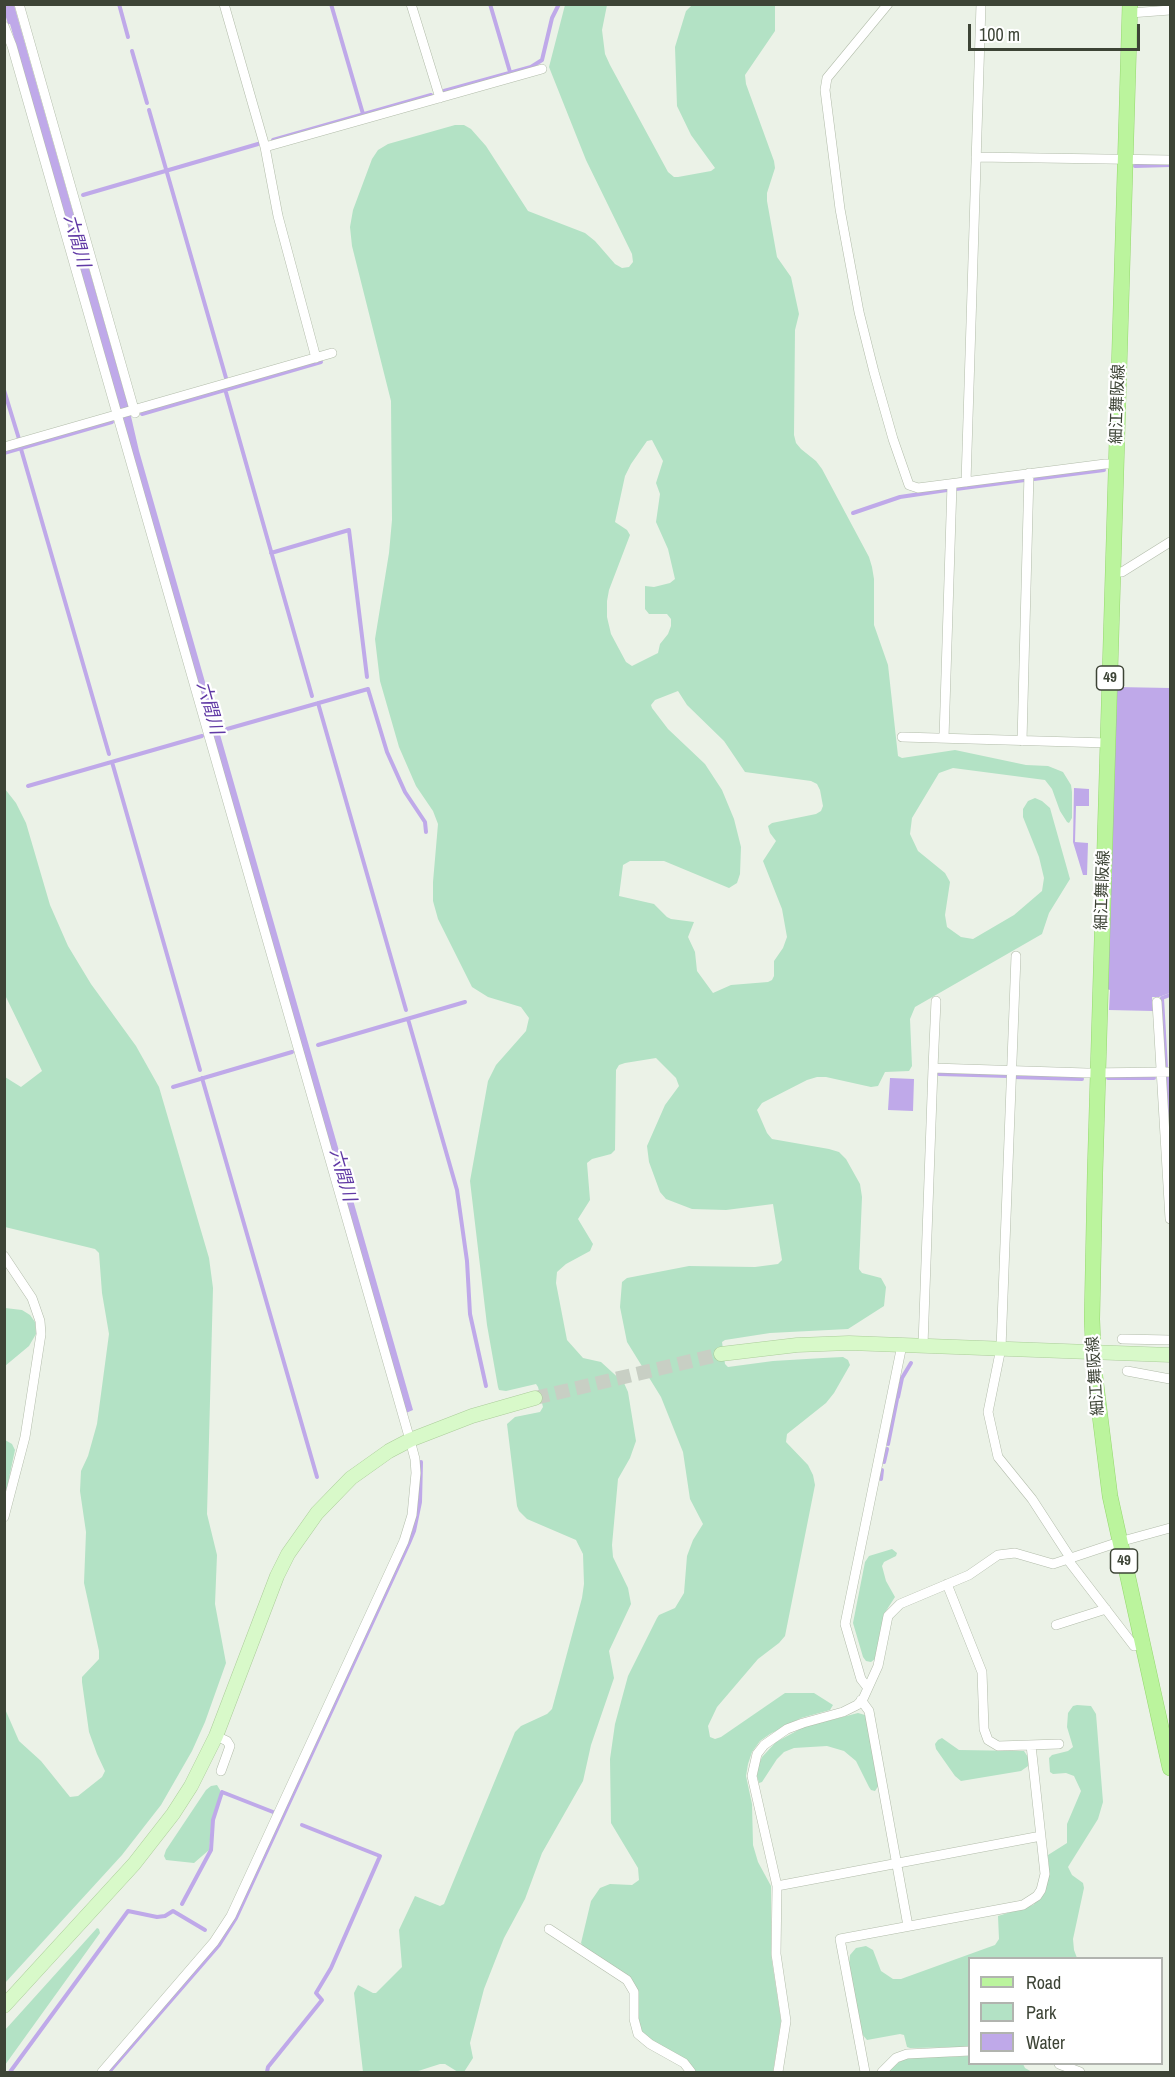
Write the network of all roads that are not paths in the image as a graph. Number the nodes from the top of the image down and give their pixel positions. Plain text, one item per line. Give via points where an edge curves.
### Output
1 (19, 4) edge
2 (224, 4) edge
3 (411, 4) edge
4 (888, 4) edge
5 (981, 4) edge
6 (1130, 9) edge
7 (1170, 10) edge
8 (4, 26) edge
9 (542, 69) dead end
10 (440, 98) junction
11 (265, 147) junction
12 (976, 157) junction
13 (1170, 160) edge
14 (1126, 161) junction
15 (332, 353) dead end
16 (316, 358) junction
17 (127, 412) junction
18 (4, 447) edge
19 (1116, 464) junction
20 (1029, 473) junction
21 (966, 482) junction
22 (952, 484) junction
23 (1170, 542) edge
24 (1113, 572) junction
25 (902, 737) dead end
26 (944, 738) junction
27 (1022, 741) junction
28 (1108, 743) junction
29 (1016, 956) dead end
30 (936, 1001) dead end
31 (1157, 1002) dead end
32 (933, 1068) junction
33 (1011, 1070) junction
34 (1098, 1072) junction
35 (1166, 1072) edge
36 (1170, 1219) edge
37 (4, 1256) edge
38 (1122, 1339) dead end
39 (1170, 1340) edge
40 (902, 1345) junction
41 (923, 1345) junction
42 (1001, 1348) junction
43 (1093, 1351) junction
44 (721, 1354) tunnel mouth
45 (1170, 1355) edge
46 (1126, 1371) dead end
47 (1170, 1379) edge
48 (535, 1398) tunnel mouth
49 (410, 1440) junction
50 (4, 1517) edge
51 (1170, 1528) edge
52 (1119, 1542) junction
53 (1069, 1559) junction
54 (947, 1584) junction
55 (1106, 1609) junction
56 (1056, 1625) dead end
57 (1142, 1644) junction
58 (868, 1688) junction
59 (861, 1700) junction
60 (216, 1736) junction
61 (1059, 1744) dead end
62 (1031, 1745) junction
63 (1170, 1768) edge
64 (221, 1771) dead end
65 (1041, 1836) junction
66 (896, 1863) junction
67 (777, 1886) junction
68 (908, 1926) junction
69 (549, 1929) dead end
70 (4, 2006) edge
71 (968, 2051) edge
72 (1061, 2065) edge
73 (102, 2073) edge
74 (691, 2073) edge
75 (778, 2073) edge
76 (865, 2073) edge
77 (882, 2073) edge
78 (1080, 2073) edge

1 - 17 street
2 - 11 street
3 - 10 street
4 - 22 street via 825,84 840,209 859,312 907,480 913,488
5 - 12 street
6 - 7 street
6 - 14 main road, 細江舞阪線 / 49
8 - 17 street
9 - 10 street
10 - 11 street
11 - 16 street via 278,216
12 - 14 street
12 - 21 street
13 - 14 street
14 - 19 main road, 細江舞阪線 / 49
15 - 16 street
16 - 17 street
17 - 18 street
17 - 49 street
19 - 20 street
19 - 24 main road, 細江舞阪線 / 49
20 - 21 street
20 - 27 street
21 - 22 street
22 - 26 street
23 - 24 street via 1122,572
24 - 28 main road, 細江舞阪線 / 49
25 - 26 street
26 - 27 street
27 - 28 street
28 - 34 main road, 細江舞阪線 / 49
29 - 33 street
30 - 32 street
31 - 35 street
32 - 33 street
32 - 41 street
33 - 34 street
33 - 42 street
34 - 35 street
34 - 43 main road, 細江舞阪線 / 49
35 - 36 street
37 - 50 street via 32,1298 41,1334 26,1437
38 - 39 street
40 - 41 street
40 - 44 street via 797,1345
40 - 58 street via 845,1624 861,1679
41 - 42 street
42 - 43 street
42 - 53 street via 988,1412 996,1451
43 - 45 street
43 - 52 main road, 細江舞阪線 / 49 via 1101,1439
46 - 47 street
48 - 49 street via 472,1416
49 - 60 street via 351,1478 322,1507 288,1554
49 - 73 street via 416,1487 408,1529 231,1916 214,1942
51 - 52 street
52 - 53 street
52 - 57 main road, 細江舞阪線 / 49
53 - 54 street via 1046,1564 1006,1553
53 - 55 street
54 - 58 street via 893,1609 885,1624 880,1661
54 - 62 street via 981,1672 985,1735 998,1746
55 - 56 street
55 - 57 street via 1134,1646
57 - 63 main road, 細江舞阪線 / 49
58 - 59 street
59 - 66 street via 868,1711
59 - 67 street via 851,1709 787,1729 757,1754 753,1787
60 - 64 street via 230,1746
60 - 70 street via 190,1786 154,1840
61 - 62 street
62 - 65 street
65 - 66 street
65 - 68 street via 1044,1882 1030,1902
66 - 67 street
66 - 68 street
67 - 75 street via 776,1954 786,2021
68 - 76 street via 840,1939
69 - 74 street via 627,1980 634,1992 634,2019 639,2034 684,2063
71 - 77 street via 907,2054 896,2058
72 - 78 street

